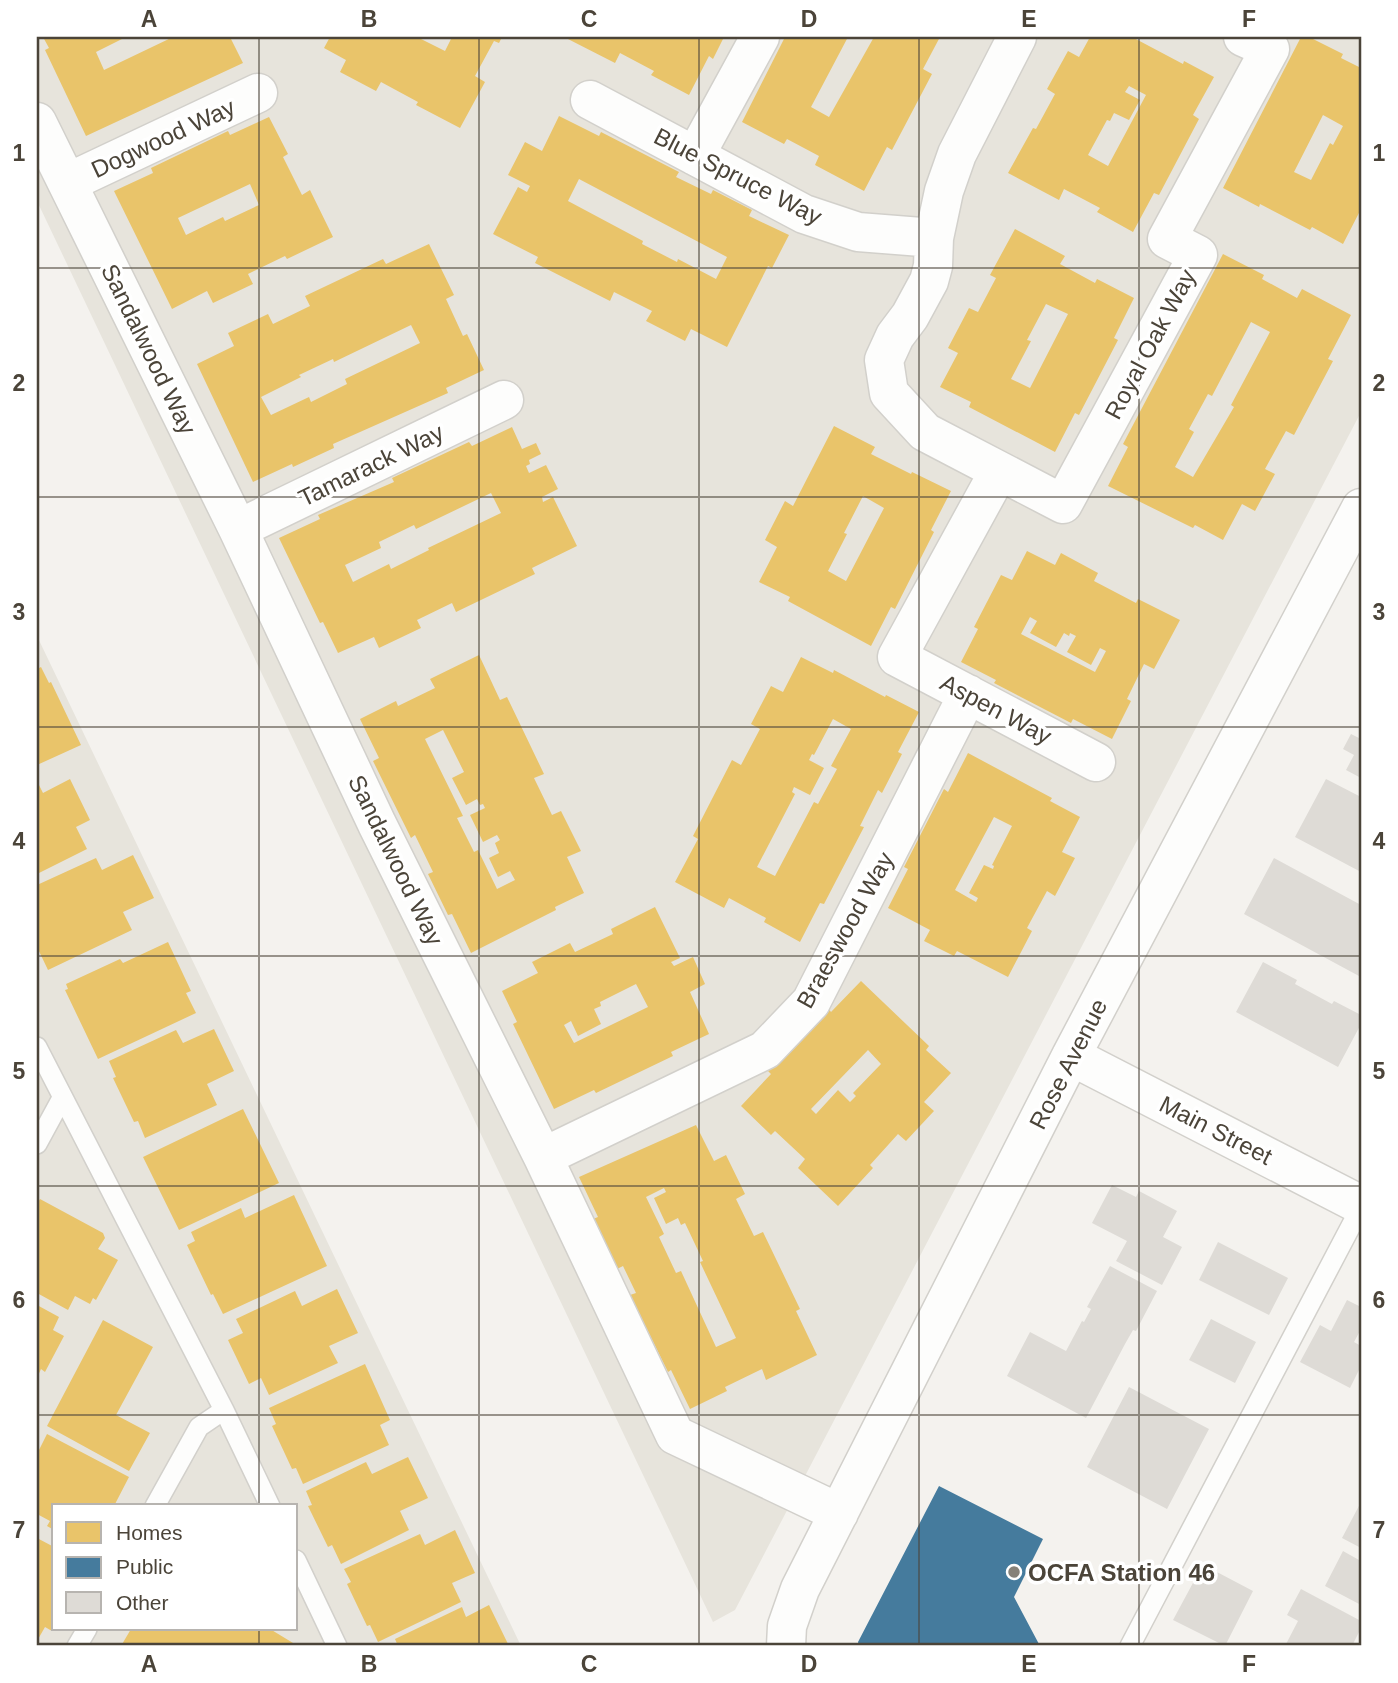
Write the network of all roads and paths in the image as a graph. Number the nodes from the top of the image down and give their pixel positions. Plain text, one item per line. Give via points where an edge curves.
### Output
1 (760, 37) edge
2 (1017, 37) edge
3 (1257, 43) edge
4 (258, 93) dead end
5 (590, 100) dead end
6 (37, 122) edge
7 (695, 156) junction
8 (67, 183) junction
9 (934, 238) junction
10 (504, 400) dead end
11 (999, 471) junction
12 (1361, 508) edge
13 (238, 529) junction
14 (968, 694) junction
15 (1096, 762) dead end
16 (37, 1047) edge
17 (1071, 1056) junction
18 (62, 1098) junction
19 (37, 1144) edge
20 (543, 1157) junction
21 (1361, 1206) edge
22 (224, 1410) junction
23 (156, 1504) edge
24 (269, 1504) edge
25 (839, 1513) junction
26 (298, 1564) edge
27 (86, 1630) edge
28 (787, 1636) edge
29 (77, 1646) edge
30 (337, 1646) edge
31 (1130, 1646) edge

1 - 7 street
2 - 9 street via 957,154
3 - 11 street, Royal Oak Way via 1167,239 1198,256 1063,504
4 - 8 street, Dogwood Way
5 - 7 street, Blue Spruce Way
6 - 8 street, Sandalwood Way
7 - 9 street, Blue Spruce Way via 804,214 858,232
8 - 13 street, Sandalwood Way
9 - 11 street via 929,281 884,360 889,393 925,432
10 - 13 street, Tamarack Way
11 - 14 street, Aspen Way via 897,657
12 - 17 street, Rose Avenue
13 - 20 street, Sandalwood Way via 377,824
14 - 15 street, Aspen Way
14 - 20 street, Braeswood Way via 811,1002 765,1050
16 - 18 lane
17 - 21 street, Main Street
17 - 25 street, Rose Avenue
18 - 19 lane
18 - 22 lane
20 - 25 street, Sandalwood Way via 675,1435
21 - 31 lane
22 - 23 lane via 199,1427
22 - 24 lane
25 - 28 street, Rose Avenue via 800,1589
26 - 30 lane
27 - 29 lane

